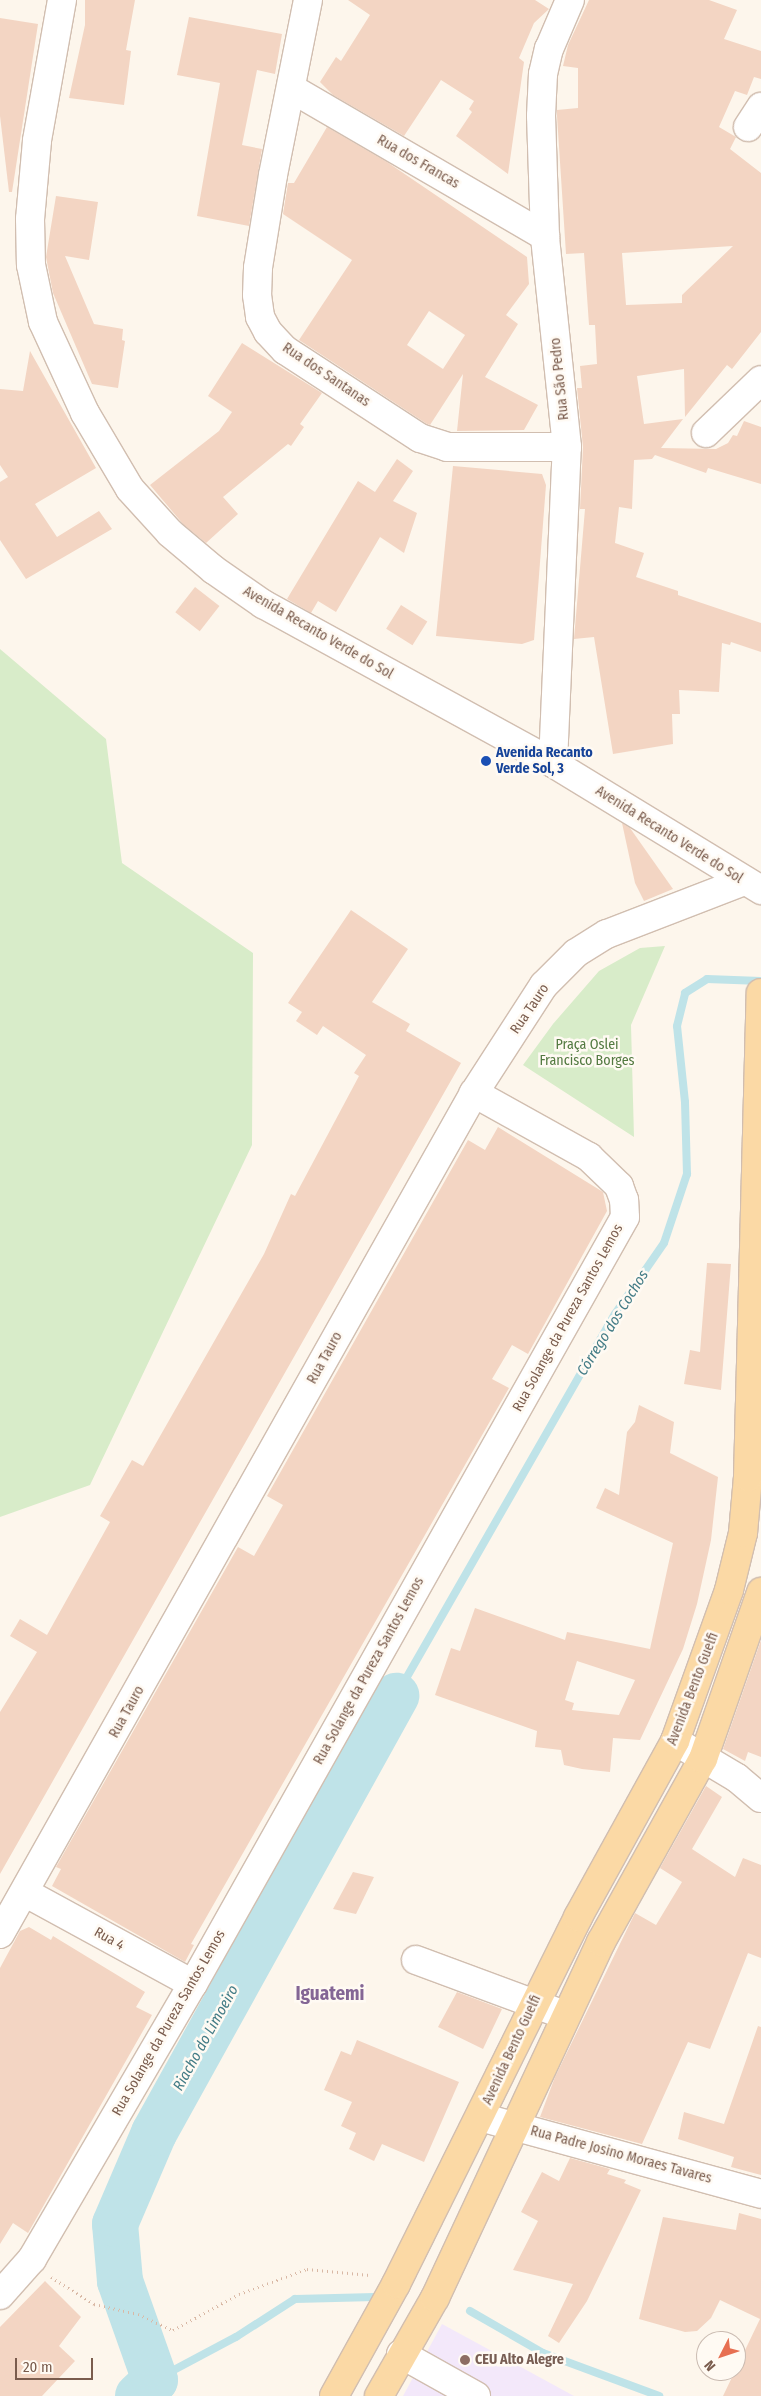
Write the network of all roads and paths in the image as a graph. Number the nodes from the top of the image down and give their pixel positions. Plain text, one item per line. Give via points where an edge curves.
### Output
1 (62, 0) edge
2 (308, 0) edge
3 (570, 0) edge
4 (292, 89) junction
5 (545, 236) junction
6 (761, 380) edge
7 (706, 433) dead end
8 (567, 447) junction
9 (553, 763) junction
10 (752, 886) edge
11 (761, 994) edge
12 (474, 1093) junction
13 (759, 1104) edge
14 (761, 1592) edge
15 (675, 1741) junction
16 (703, 1759) junction
17 (761, 1798) edge
18 (26, 1893) junction
19 (0, 1934) edge
20 (416, 1960) dead end
21 (193, 1984) junction
22 (534, 2002) junction
23 (565, 2015) junction
24 (480, 2117) junction
25 (515, 2126) junction
26 (761, 2194) edge
27 (32, 2259) junction
28 (377, 2275) dead end
29 (0, 2295) edge
30 (402, 2354) junction
31 (334, 2396) edge
32 (379, 2396) edge
33 (476, 2396) edge

1 - 9 street, Avenida Recanto Verde do Sol via 37,141 30,219 31,264 43,322 85,413 130,489 170,533 262,604
2 - 4 street, Rua dos Santanas
3 - 5 street, Rua São Pedro via 552,41 543,74 540,169
4 - 5 street, Rua dos Francas
4 - 8 street, Rua dos Santanas via 273,175 258,268 260,317 268,332 286,350 420,438 447,447
5 - 8 street, Rua São Pedro
6 - 7 street
8 - 9 street, Rua São Pedro
9 - 10 street, Avenida Recanto Verde do Sol
10 - 12 street, Rua Tauro via 607,934 576,953 544,985
11 - 13 main road, Avenida Bento Guelfi
12 - 18 street, Rua Tauro
12 - 21 street, Rua Solange da Pureza Santos Lemos via 589,1157 619,1186 625,1217
13 - 15 main road, Avenida Bento Guelfi via 753,1340 742,1533 729,1590
14 - 16 main road
15 - 16 street
15 - 22 main road, Avenida Bento Guelfi
16 - 17 street via 737,1778
16 - 23 main road via 601,1942
18 - 19 street, Rua Tauro
18 - 21 street, Rua 4
20 - 22 street
21 - 27 street, Rua Solange da Pureza Santos Lemos
22 - 23 street
22 - 24 main road, Avenida Bento Guelfi
23 - 25 main road
24 - 25 street, Rua Padre Josino Moraes Tavares
24 - 31 main road, Avenida Bento Guelfi via 396,2284
25 - 26 street, Rua Padre Josino Moraes Tavares
25 - 30 main road via 436,2298
27 - 28 path via 58,2284 94,2304 138,2314 173,2330 239,2294 306,2269
27 - 29 street, Rua Solange da Pureza Santos Lemos
30 - 32 main road
30 - 33 street

